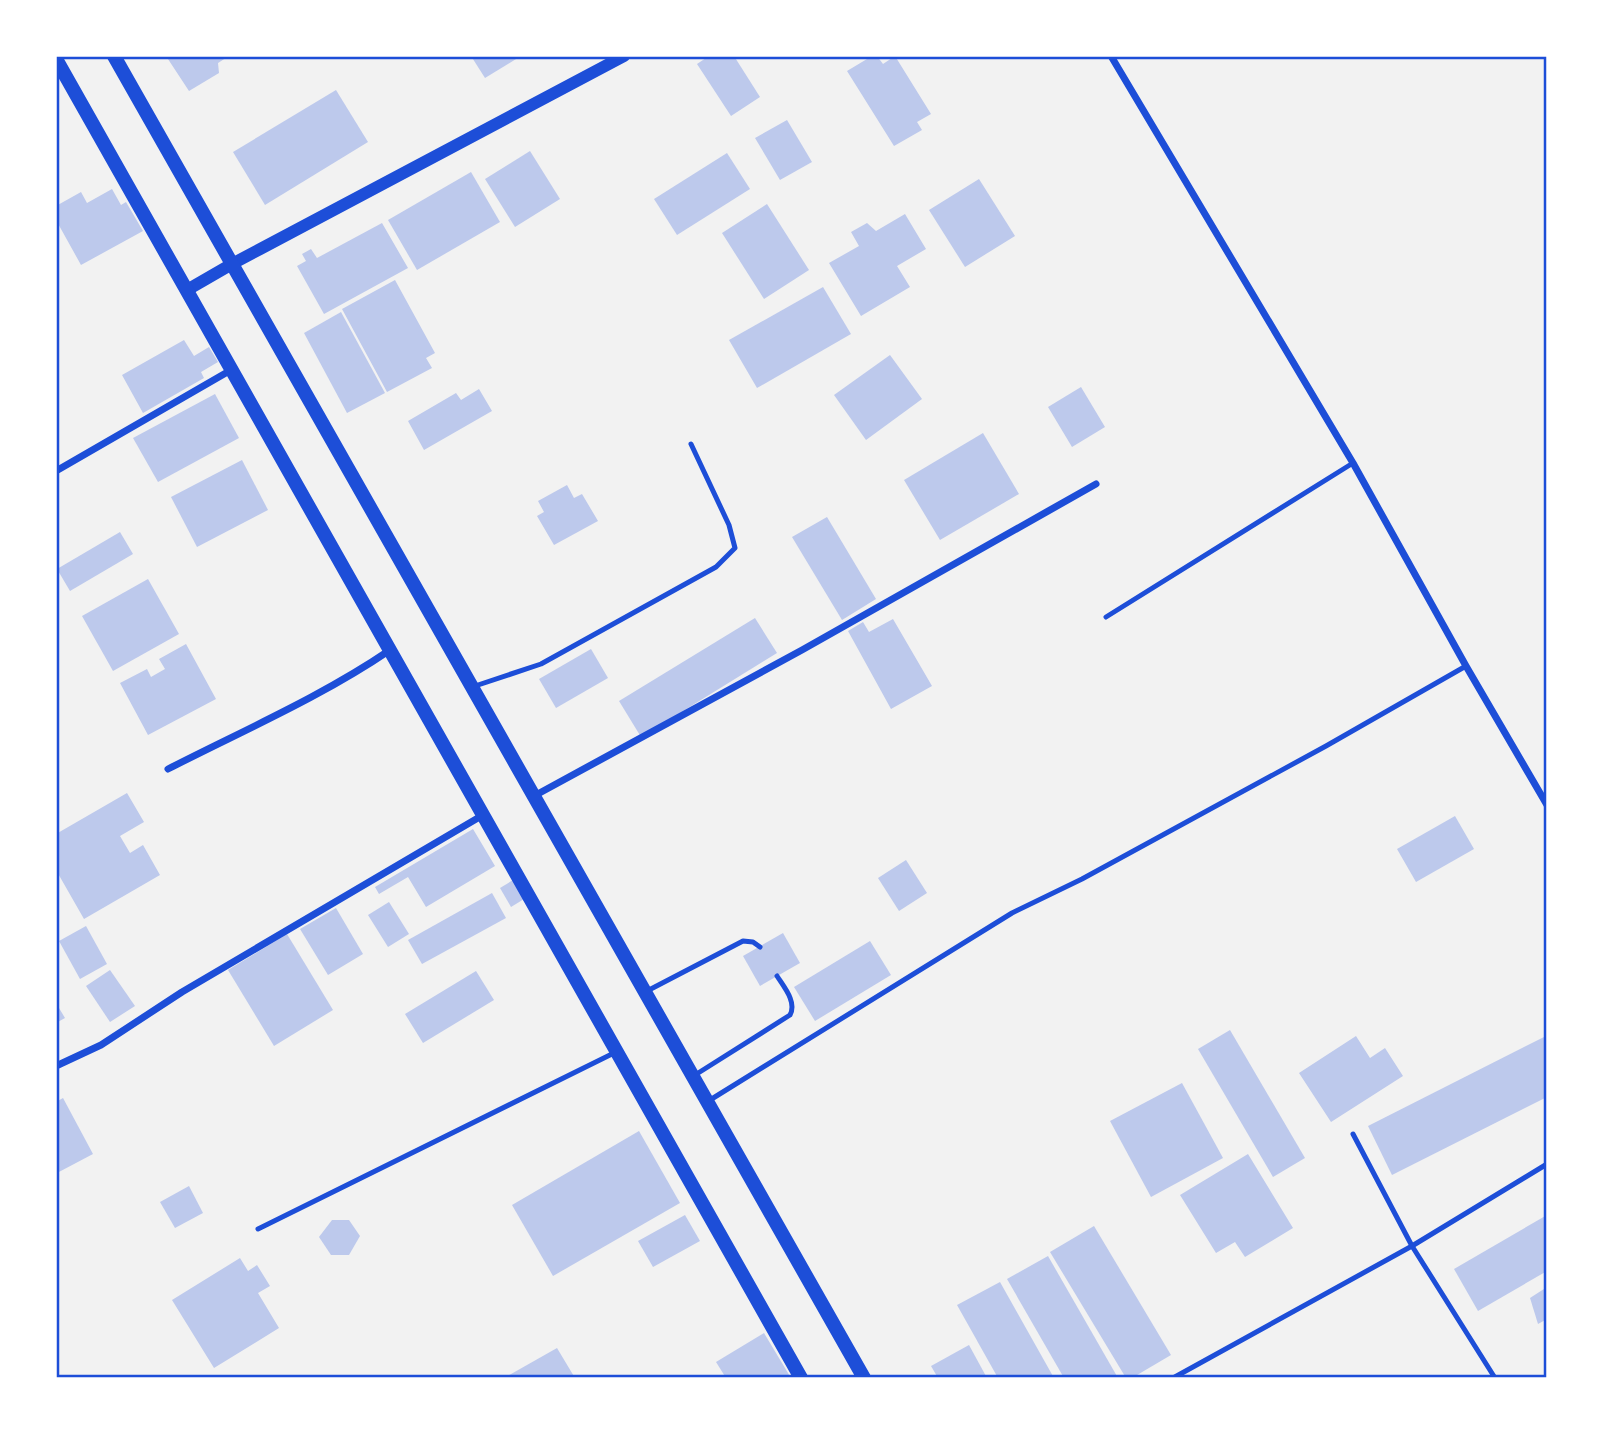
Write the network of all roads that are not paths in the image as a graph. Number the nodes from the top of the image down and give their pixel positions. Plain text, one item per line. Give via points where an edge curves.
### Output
1 (114, 56) edge
2 (624, 56) edge
3 (1111, 56) edge
4 (56, 59) edge
5 (232, 264) junction
6 (187, 290) junction
7 (231, 370) junction
8 (691, 444) dead end
9 (1353, 463) junction
10 (56, 471) edge
11 (1096, 484) dead end
12 (1106, 617) dead end
13 (390, 650) junction
14 (1466, 666) junction
15 (472, 687) junction
16 (168, 769) dead end
17 (534, 796) junction
18 (1547, 805) edge
19 (482, 815) junction
20 (760, 947) dead end
21 (777, 976) dead end
22 (645, 992) junction
23 (617, 1052) junction
24 (56, 1066) edge
25 (692, 1077) junction
26 (707, 1102) junction
27 (1353, 1134) dead end
28 (1547, 1164) edge
29 (258, 1229) dead end
30 (1412, 1246) junction
31 (801, 1378) edge
32 (864, 1378) edge
33 (1173, 1378) edge
34 (1495, 1378) edge

1 - 5 main road
2 - 5 street
3 - 9 street
4 - 6 main road
5 - 6 street
5 - 15 main road
6 - 7 main road
7 - 10 street
7 - 13 main road
8 - 15 lane via 729,525 734,548 716,567 541,664
9 - 12 lane
9 - 14 street
11 - 17 street
13 - 16 street
13 - 19 main road
14 - 18 street
14 - 26 lane via 1082,879 1012,913
15 - 17 main road
17 - 22 main road
19 - 23 main road
19 - 24 street via 100,1045
20 - 22 lane via 743,941
21 - 25 lane via 792,1002 790,1016
22 - 25 main road
23 - 29 lane
23 - 31 main road
25 - 26 main road
26 - 32 main road
27 - 30 lane
28 - 30 lane
30 - 33 lane
30 - 34 lane

